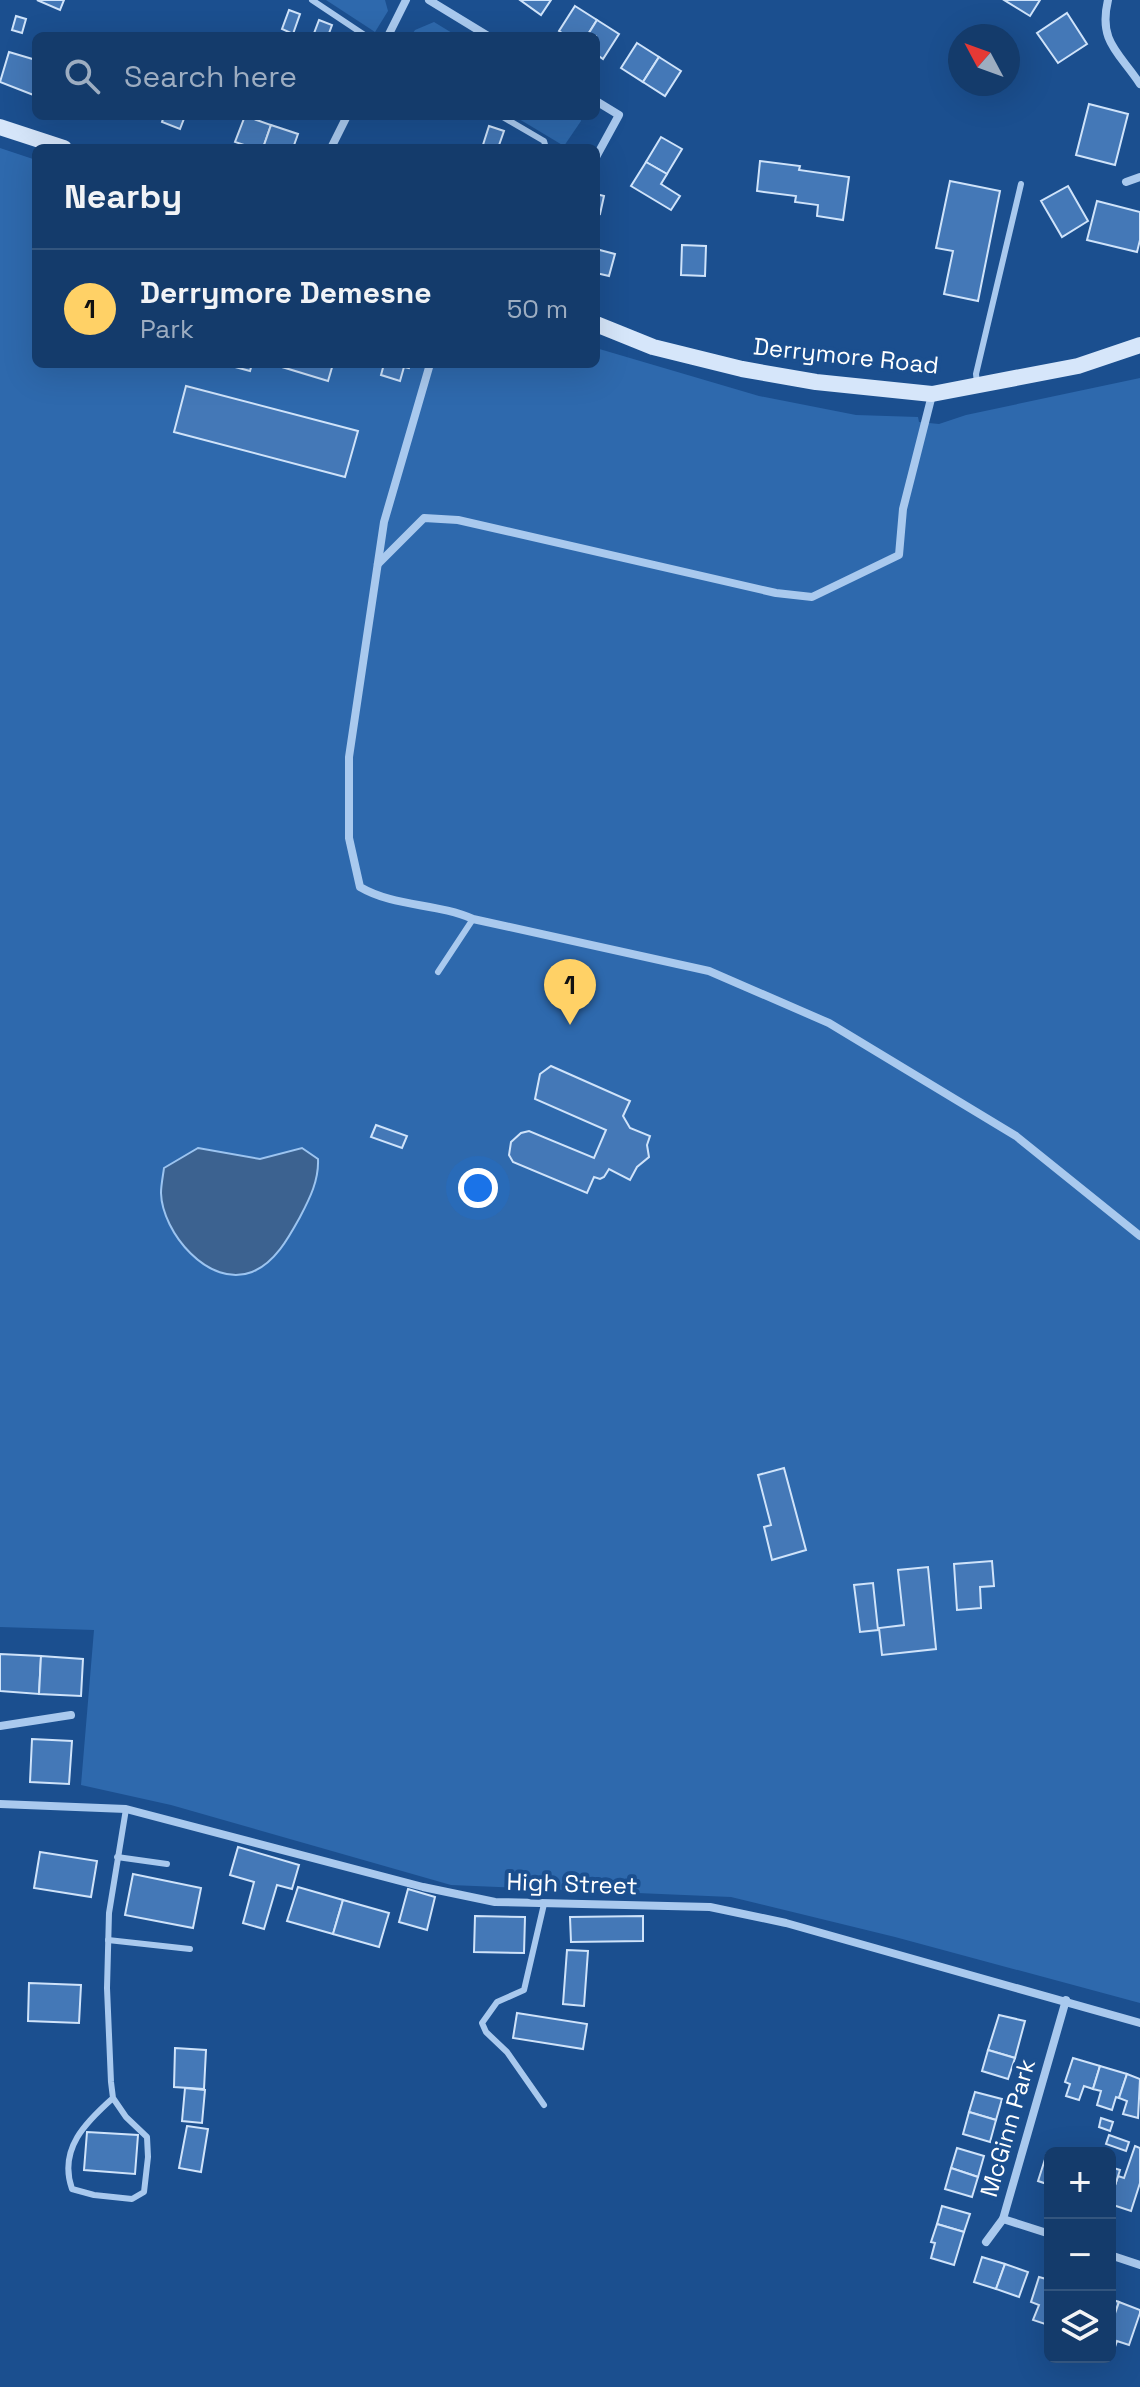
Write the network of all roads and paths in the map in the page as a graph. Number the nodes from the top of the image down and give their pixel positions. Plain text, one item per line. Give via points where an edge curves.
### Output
1 (312, 0) edge
2 (406, 0) edge
3 (429, 0) edge
4 (1108, 0) edge
5 (360, 32) edge
6 (390, 32) edge
7 (481, 32) edge
8 (1140, 84) edge
9 (600, 103) edge
10 (345, 120) edge
11 (508, 120) edge
12 (0, 127) edge
13 (52, 144) edge
14 (333, 144) edge
15 (545, 144) edge
16 (600, 150) edge
17 (1140, 177) edge
18 (1126, 182) dead end
19 (1021, 184) dead end
20 (600, 326) edge
21 (1140, 345) edge
22 (429, 368) edge
23 (978, 387) junction
24 (932, 394) junction
25 (378, 564) junction
26 (473, 919) junction
27 (438, 972) dead end
28 (1140, 1236) edge
29 (71, 1715) dead end
30 (0, 1726) edge
31 (0, 1804) edge
32 (126, 1809) junction
33 (117, 1857) junction
34 (167, 1864) dead end
35 (544, 1904) junction
36 (108, 1940) junction
37 (190, 1949) dead end
38 (1066, 2000) junction
39 (1140, 2023) edge
40 (113, 2098) junction
41 (544, 2105) dead end
42 (1003, 2219) junction
43 (1044, 2232) edge
44 (986, 2242) dead end
45 (1116, 2257) edge
46 (1140, 2265) edge

1 - 5 lane
2 - 6 street
3 - 7 street
4 - 8 street via 1107,39
9 - 16 street via 619,115
10 - 14 street
11 - 15 lane
12 - 13 main road
17 - 18 street
19 - 23 lane via 976,374
20 - 24 main road, Derrymore Road via 653,347 742,369
21 - 23 main road, Derrymore Road via 1078,366
22 - 25 street via 384,522
23 - 24 main road, Derrymore Road
24 - 25 street via 903,509 899,555 812,597 458,520 424,518
25 - 26 street via 349,757 349,838 360,887 373,895
26 - 27 lane
26 - 28 street via 709,971 829,1023 1016,1136
29 - 30 street
31 - 32 street, High Street
32 - 33 lane
32 - 35 street, High Street via 423,1887 495,1902
33 - 34 lane
33 - 36 lane
35 - 38 street, High Street via 710,1907
35 - 41 lane via 524,1990 497,2002 482,2023
36 - 37 lane
36 - 40 lane
38 - 39 street, High Street
38 - 42 street, McGinn Park
40 - 40 lane via 147,2137 144,2192 132,2199 72,2189 68,2178 71,2146 87,2121
42 - 43 street, McGinn Park
42 - 44 street
45 - 46 street

